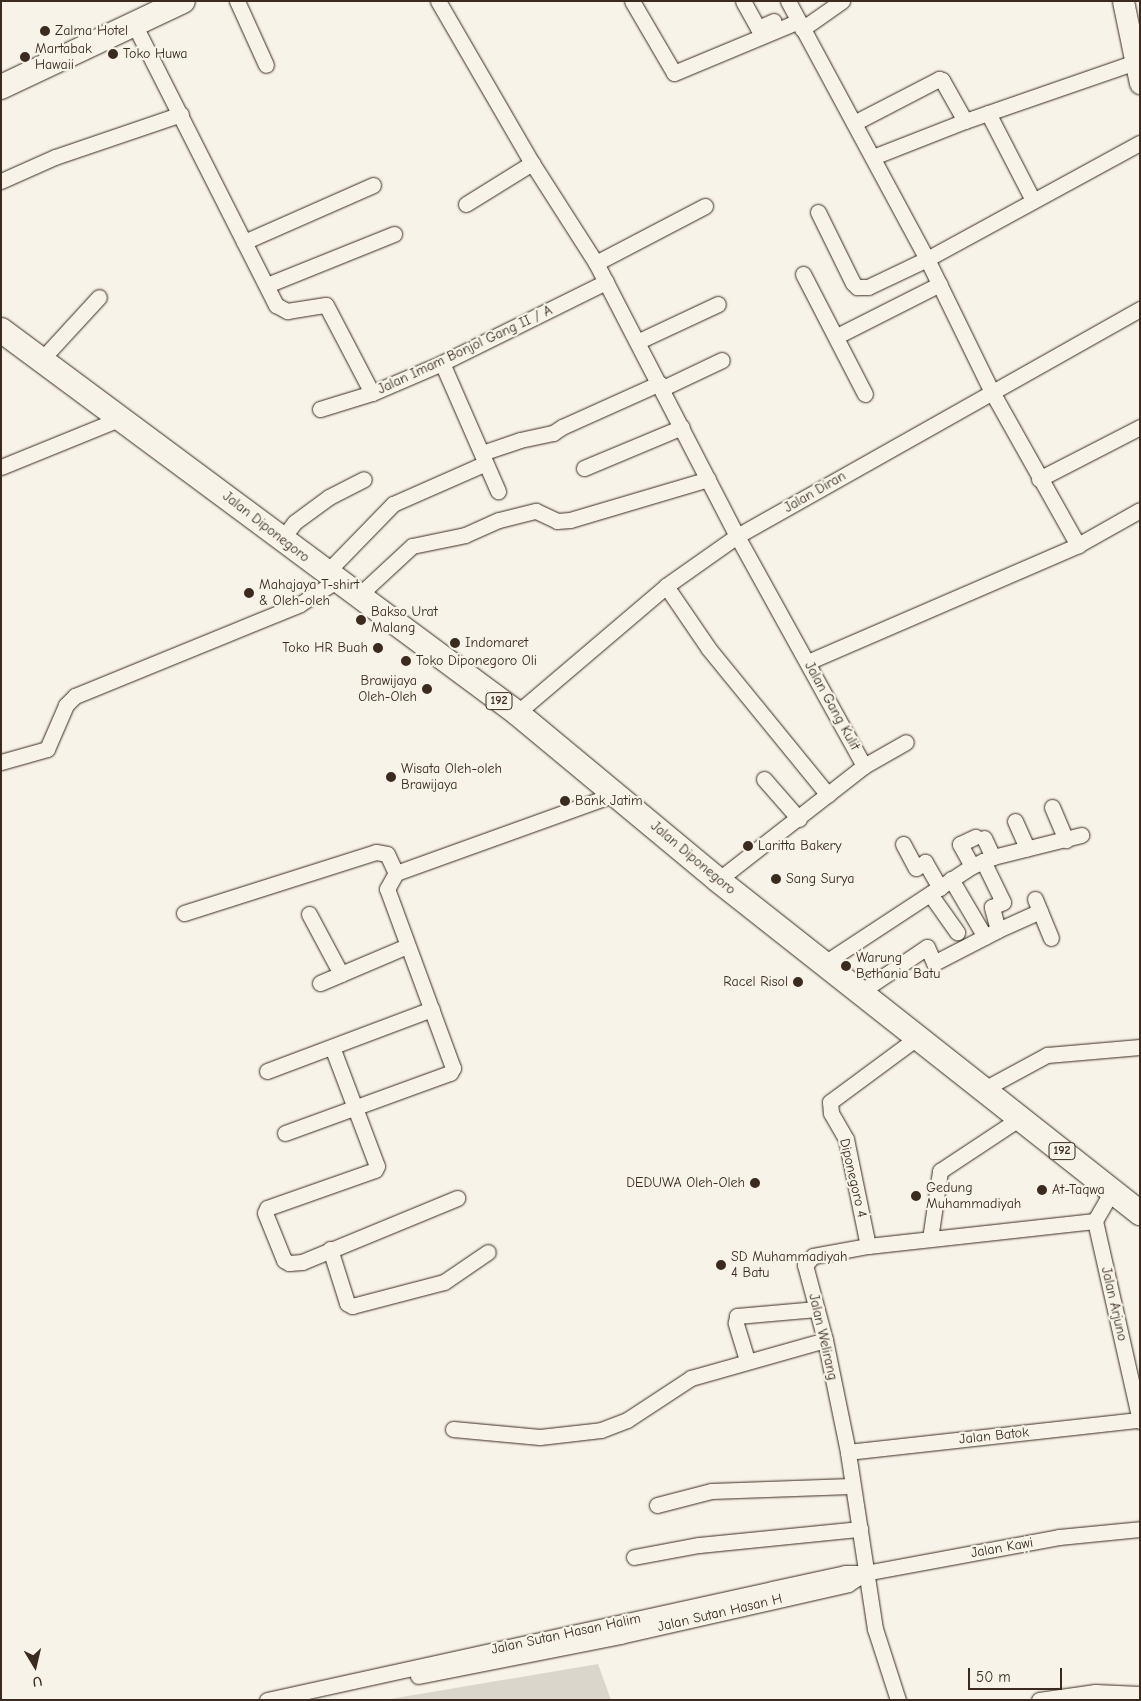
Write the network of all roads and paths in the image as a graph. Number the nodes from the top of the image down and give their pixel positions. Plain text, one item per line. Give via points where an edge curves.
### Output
1 (183, 1) edge
2 (237, 1) edge
3 (438, 1) edge
4 (632, 1) edge
5 (743, 1) edge
6 (842, 1) edge
7 (1123, 1) edge
8 (795, 16) edge
9 (135, 26) junction
10 (1135, 62) junction
11 (266, 65) dead end
12 (1140, 83) edge
13 (1, 87) edge
14 (988, 113) junction
15 (181, 114) junction
16 (965, 121) junction
17 (854, 123) junction
18 (1140, 143) edge
19 (873, 157) junction
20 (532, 163) junction
21 (1, 181) edge
22 (373, 185) dead end
23 (1033, 200) junction
24 (466, 204) dead end
25 (705, 206) dead end
26 (818, 212) dead end
27 (394, 234) dead end
28 (244, 242) junction
29 (927, 259) junction
30 (596, 263) junction
31 (803, 274) dead end
32 (606, 282) junction
33 (940, 284) junction
34 (267, 285) junction
35 (99, 297) dead end
36 (718, 304) dead end
37 (1140, 309) edge
38 (1, 330) edge
39 (837, 336) junction
40 (639, 342) junction
41 (42, 359) junction
42 (722, 360) dead end
43 (442, 362) junction
44 (661, 386) junction
45 (992, 392) junction
46 (372, 393) junction
47 (865, 394) dead end
48 (320, 409) dead end
49 (119, 419) junction
50 (682, 427) junction
51 (1140, 427) edge
52 (481, 460) junction
53 (1, 467) edge
54 (584, 468) dead end
55 (364, 479) dead end
56 (708, 479) junction
57 (1039, 480) junction
58 (498, 491) dead end
59 (1140, 510) edge
60 (737, 536) junction
61 (282, 539) junction
62 (1078, 545) junction
63 (331, 577) junction
64 (666, 586) junction
65 (357, 597) junction
66 (808, 662) junction
67 (517, 713) junction
68 (906, 742) dead end
69 (1, 762) edge
70 (864, 766) junction
71 (764, 779) dead end
72 (616, 794) junction
73 (828, 795) junction
74 (1052, 807) dead end
75 (799, 819) junction
76 (1015, 821) dead end
77 (1081, 835) dead end
78 (1066, 840) junction
79 (902, 844) dead end
80 (1026, 848) junction
81 (983, 861) junction
82 (396, 874) junction
83 (718, 880) junction
84 (940, 887) junction
85 (184, 913) dead end
86 (309, 914) dead end
87 (957, 932) dead end
88 (991, 933) junction
89 (1051, 938) dead end
90 (406, 946) junction
91 (823, 964) junction
92 (341, 974) junction
93 (320, 983) dead end
94 (859, 993) junction
95 (432, 1009) junction
96 (918, 1037) junction
97 (332, 1047) junction
98 (1140, 1047) edge
99 (267, 1071) dead end
100 (984, 1089) junction
101 (355, 1107) junction
102 (1020, 1118) junction
103 (285, 1133) dead end
104 (1112, 1191) junction
105 (457, 1198) dead end
106 (1140, 1212) edge
107 (1095, 1221) junction
108 (930, 1239) junction
109 (868, 1246) junction
110 (330, 1248) junction
111 (488, 1252) dead end
112 (817, 1309) junction
113 (826, 1340) junction
114 (747, 1360) junction
115 (1140, 1421) edge
116 (454, 1429) dead end
117 (848, 1452) junction
118 (852, 1486) junction
119 (657, 1505) dead end
120 (860, 1529) junction
121 (1140, 1529) edge
122 (634, 1557) dead end
123 (866, 1573) junction
124 (1140, 1694) edge
125 (267, 1700) edge
126 (308, 1700) edge
127 (898, 1700) edge
128 (1039, 1700) edge

1 - 9 main road
2 - 11 street
3 - 20 street, Jalan Gang Kulit
4 - 8 street via 674,73
5 - 8 street via 758,28
6 - 8 street
7 - 10 street
8 - 17 street
9 - 13 main road
9 - 15 street
10 - 12 street
10 - 14 street
14 - 16 street
14 - 23 street
15 - 21 street via 29,167
15 - 28 street
16 - 17 street via 939,79
16 - 19 street
17 - 19 street
18 - 23 street
19 - 29 street
20 - 24 street
20 - 30 street, Jalan Gang Kulit
22 - 28 street
23 - 29 street
25 - 30 street
26 - 29 street via 858,287 868,287
27 - 34 street
28 - 34 street
29 - 33 street
30 - 32 street, Jalan Gang Kulit
31 - 39 street
32 - 40 street, Jalan Gang Kulit
32 - 43 street, Jalan Imam Bonjol Gang II / A
33 - 39 street
33 - 45 street
34 - 46 street via 282,311 319,304 331,310
35 - 41 street
36 - 40 street
37 - 45 street, Jalan Diran
38 - 41 main road, Jalan Diponegoro / 192
39 - 47 street
40 - 44 street, Jalan Gang Kulit
41 - 49 main road, Jalan Diponegoro / 192
42 - 44 street
43 - 46 street, Jalan Imam Bonjol Gang II / A
43 - 52 street
44 - 50 street, Jalan Gang Kulit
44 - 52 street via 553,433 520,440
45 - 57 street
45 - 60 street, Jalan Diran
46 - 48 street, Jalan Imam Bonjol Gang II / A
49 - 53 street
49 - 61 main road, Jalan Diponegoro / 192
50 - 54 street
50 - 56 street, Jalan Gang Kulit
51 - 57 street
52 - 58 street
52 - 63 street via 394,504
55 - 61 street via 329,497 295,522
56 - 60 street, Jalan Gang Kulit
56 - 65 street via 570,520 557,521 536,511 500,520 466,535 412,546
57 - 62 street
59 - 62 street
60 - 64 street, Jalan Diran
60 - 66 street, Jalan Gang Kulit
61 - 63 main road, Jalan Diponegoro / 192
62 - 66 street
63 - 65 main road, Jalan Diponegoro / 192
63 - 69 street via 300,604 75,696 66,705 47,749
64 - 67 street, Jalan Diran
64 - 73 street via 709,649
65 - 67 main road, Jalan Diponegoro / 192
66 - 70 street, Jalan Gang Kulit
67 - 72 main road, Jalan Diponegoro / 192
68 - 70 street
70 - 73 street, Jalan Gang Kulit
71 - 75 street
72 - 82 street
72 - 83 main road, Jalan Diponegoro / 192
73 - 75 street, Jalan Gang Kulit
74 - 78 street
75 - 83 street, Jalan Gang Kulit
76 - 80 street
77 - 78 street
78 - 80 street
79 - 84 street via 916,868 925,862
80 - 81 street
81 - 81 street via 960,844 979,837
81 - 84 street
81 - 88 street via 1003,902 992,907
82 - 85 street via 387,854 376,852
82 - 90 street via 387,889
83 - 91 main road, Jalan Diponegoro / 192
84 - 87 street
84 - 88 street
84 - 91 street
86 - 92 street
88 - 89 street via 1037,905
88 - 94 street via 934,963 927,948
90 - 92 street
90 - 95 street
91 - 94 main road, Jalan Diponegoro / 192
92 - 93 street
94 - 96 main road, Jalan Diponegoro / 192
95 - 97 street
95 - 101 street via 453,1068 450,1073
96 - 100 main road, Jalan Diponegoro / 192
96 - 109 street, Diponegoro 4 via 830,1102 831,1113 846,1139
97 - 99 street
97 - 101 street
98 - 100 street via 1047,1055
100 - 102 main road, Jalan Diponegoro / 192
101 - 103 street
101 - 110 street via 377,1162 375,1170 272,1205 265,1213 286,1262 302,1262
102 - 104 main road, Jalan Diponegoro / 192
102 - 108 street via 940,1171
104 - 106 main road, Jalan Diponegoro / 192
104 - 107 street
105 - 110 street
107 - 108 street, Jalan Welirang
107 - 115 street, Jalan Arjuno
108 - 109 street, Jalan Welirang
109 - 112 street, Jalan Welirang via 808,1259 805,1266
110 - 111 street via 347,1303 352,1306 444,1282
112 - 113 street, Jalan Welirang
112 - 114 street via 737,1316 736,1323
113 - 114 street
113 - 117 street, Jalan Welirang
114 - 116 street via 691,1378 627,1420 601,1430 540,1437
115 - 117 street, Jalan Batok
117 - 118 street, Jalan Welirang
118 - 119 street via 712,1491
118 - 120 street, Jalan Welirang
120 - 122 street via 699,1546
120 - 123 street, Jalan Welirang
121 - 123 street, Jalan Kawi via 1059,1537
123 - 125 street, Jalan Sutan Hasan Halim via 845,1574
123 - 126 street, Jalan Sutan Hasan H via 838,1587
123 - 127 street, Jalan Welirang via 875,1629
124 - 128 street via 1095,1692

